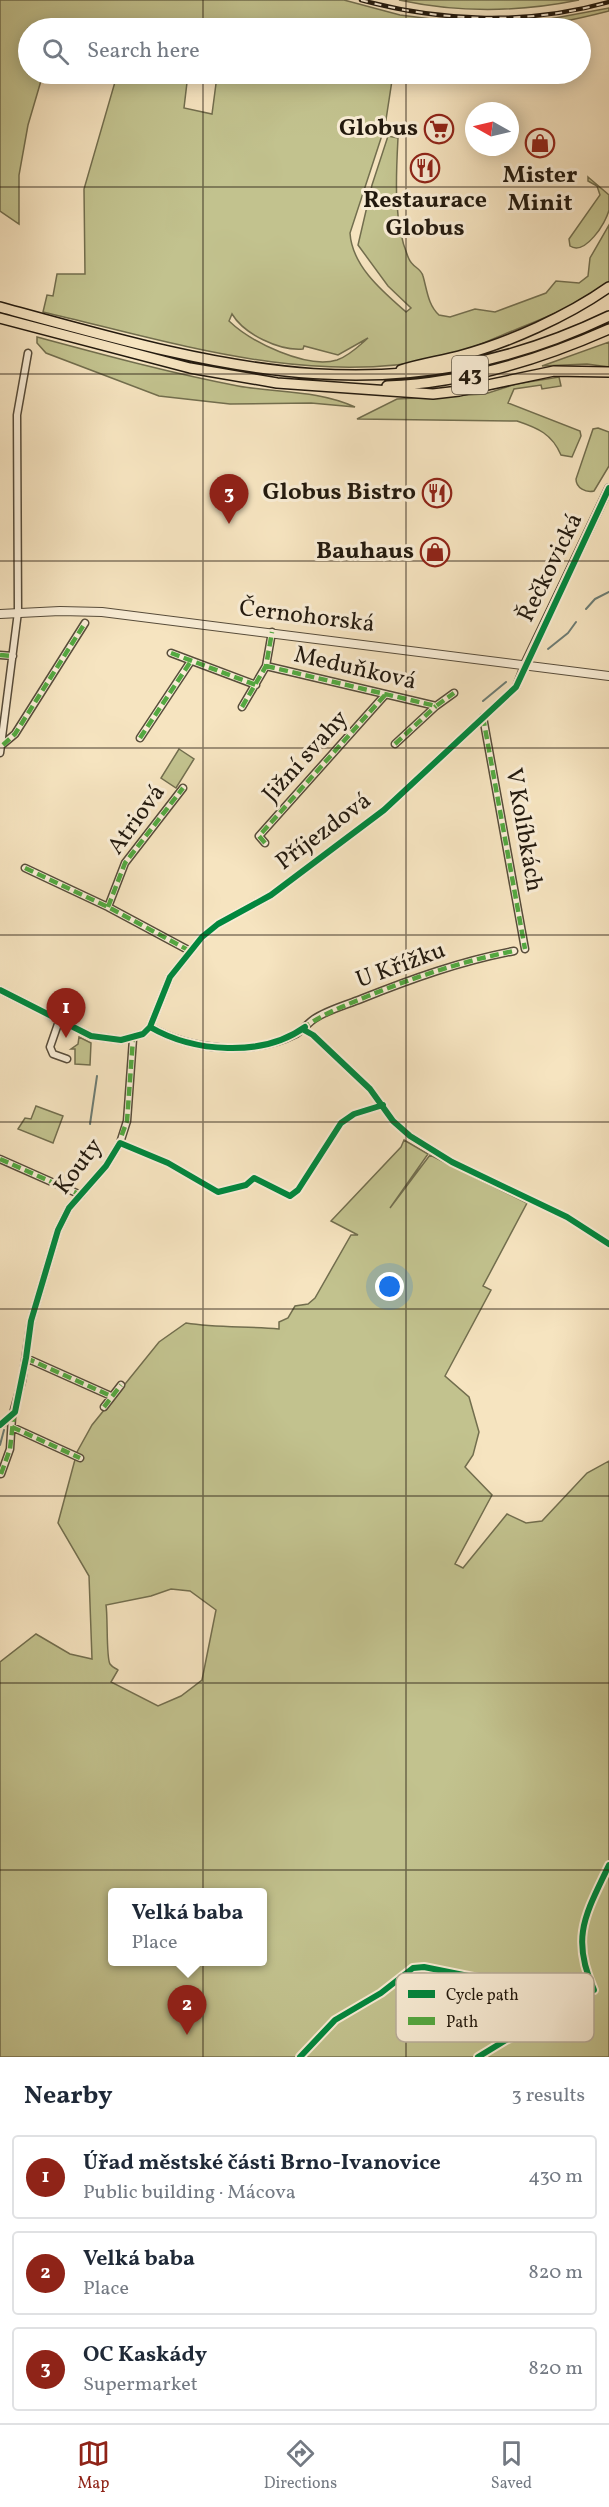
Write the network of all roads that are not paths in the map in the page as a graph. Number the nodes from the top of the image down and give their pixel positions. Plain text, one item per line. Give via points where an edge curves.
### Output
1 (609, 287) edge
2 (0, 307) edge
3 (609, 316) edge
4 (0, 318) edge
5 (609, 329) edge
6 (28, 353) dead end
7 (609, 372) edge
8 (380, 375) junction
9 (325, 387) junction
10 (609, 488) edge
11 (18, 612) junction
12 (0, 614) edge
13 (85, 623) dead end
14 (272, 632) junction
15 (171, 652) dead end
16 (0, 655) edge
17 (13, 656) junction
18 (191, 661) junction
19 (525, 664) junction
20 (266, 666) junction
21 (609, 676) edge
22 (256, 686) junction
23 (454, 693) dead end
24 (385, 695) junction
25 (436, 706) junction
26 (242, 707) dead end
27 (483, 717) junction
28 (2, 732) edge
29 (140, 738) dead end
30 (395, 744) dead end
31 (3, 745) junction
32 (0, 753) edge
33 (187, 795) dead end
34 (265, 843) dead end
35 (25, 868) dead end
36 (108, 907) junction
37 (525, 949) dead end
38 (190, 951) junction
39 (514, 951) dead end
40 (0, 990) edge
41 (59, 1021) junction
42 (150, 1027) junction
43 (134, 1039) junction
44 (67, 1059) dead end
45 (0, 1159) edge
46 (81, 1195) junction
47 (27, 1358) junction
48 (121, 1385) dead end
49 (111, 1396) junction
50 (104, 1407) dead end
51 (12, 1417) junction
52 (0, 1425) edge
53 (12, 1427) junction
54 (80, 1458) dead end
55 (1, 1474) edge

1 - 8 highway via 565,314 461,356
2 - 8 highway, 43 via 216,362 315,375
3 - 8 highway, 43 via 490,359
4 - 9 highway, 43 via 190,368 243,379
5 - 9 highway, 43 via 543,355 471,375 392,386
6 - 11 street via 17,415
7 - 9 highway via 554,371 433,394
10 - 19 street, Řečkovická
11 - 12 street, Černohorská
11 - 14 street, Černohorská via 102,612
11 - 17 street
13 - 31 street via 15,734
14 - 19 street, Černohorská
14 - 20 street
15 - 18 street
16 - 17 street
17 - 28 street
18 - 22 street
18 - 29 street
19 - 21 street, Černohorská
19 - 27 street, Příjezdová via 516,687
20 - 22 street
20 - 24 street, Meduňková
22 - 26 street
23 - 25 street, Meduňková
24 - 25 street, Meduňková
24 - 34 street, Jižní svahy via 259,836
25 - 30 street, Meduňková
27 - 37 street, V Kolíbkách
27 - 38 street, Příjezdová via 384,810 271,895 218,924
28 - 31 street
31 - 32 street
33 - 36 street, Atriová via 182,789 125,862
35 - 36 street
36 - 38 street
38 - 42 street, Příjezdová via 170,977
39 - 42 street, U Křížku via 413,978 319,1016 296,1034 255,1046 199,1044
40 - 41 street
41 - 43 street via 99,1038
41 - 44 street via 50,1047 52,1054
42 - 43 street
43 - 46 street, Kouty via 127,1120 120,1143
45 - 46 street
46 - 47 street, Kouty via 58,1230 33,1311
47 - 49 street
47 - 51 street, Kouty
48 - 49 street
49 - 50 street
51 - 52 street
51 - 53 street, Kouty
53 - 54 street
53 - 55 street, Kouty via 10,1449

